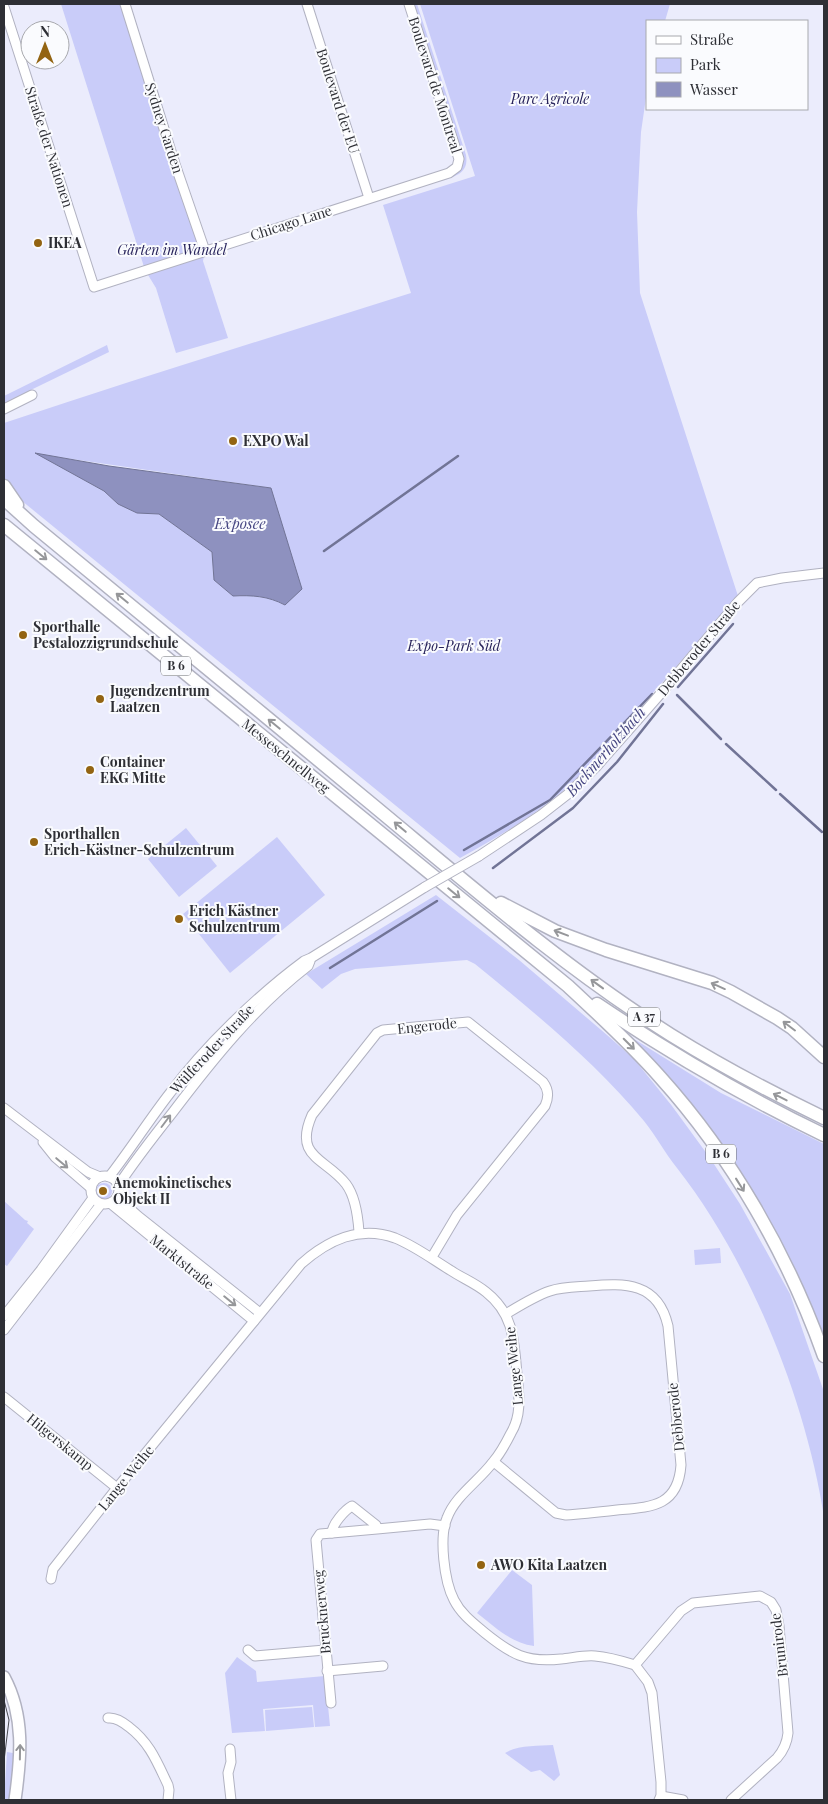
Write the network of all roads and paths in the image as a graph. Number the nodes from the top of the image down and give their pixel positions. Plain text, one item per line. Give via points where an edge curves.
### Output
1 (125, 4) edge
2 (307, 4) edge
3 (409, 4) edge
4 (4, 8) edge
5 (457, 167) joint
6 (369, 198) junction
7 (205, 251) junction
8 (94, 287) joint
9 (32, 395) dead end
10 (4, 409) edge
11 (4, 486) edge
12 (4, 499) edge
13 (4, 524) edge
14 (34, 526) junction
15 (824, 573) edge
16 (478, 856) joint
17 (479, 892) junction
18 (568, 986) junction
19 (231, 1032) junction
20 (824, 1057) edge
21 (4, 1108) edge
22 (824, 1118) edge
23 (36, 1134) junction
24 (824, 1134) edge
25 (104, 1177) junction
26 (118, 1186) junction
27 (92, 1193) junction
28 (117, 1196) junction
29 (106, 1203) junction
30 (359, 1232) junction
31 (432, 1257) junction
32 (506, 1314) junction
33 (4, 1316) edge
34 (257, 1317) junction
35 (4, 1330) edge
36 (824, 1356) edge
37 (4, 1397) edge
38 (494, 1462) junction
39 (117, 1488) junction
40 (445, 1526) junction
41 (377, 1529) junction
42 (332, 1533) junction
43 (51, 1579) dead end
44 (248, 1650) dead end
45 (325, 1650) junction
46 (636, 1665) junction
47 (383, 1666) dead end
48 (327, 1671) junction
49 (4, 1678) edge
50 (331, 1703) dead end
51 (108, 1718) dead end
52 (230, 1749) dead end
53 (660, 1798) edge
54 (15, 1800) edge
55 (168, 1800) edge
56 (231, 1800) edge
57 (683, 1800) edge
58 (731, 1800) edge

1 - 7 street, Sydney Garden
2 - 6 street, Boulevard der EU
3 - 5 street, Boulevard de Montreal via 459,159
4 - 8 street, Straße der Nationen
5 - 6 street, Chicago Lane via 449,173
6 - 7 street, Chicago Lane
7 - 8 street, Chicago Lane
9 - 10 street
11 - 14 highway
12 - 14 highway, Messeschnellweg / B 6
13 -> 18 highway, Messeschnellweg / B 6
17 -> 14 highway, Messeschnellweg / B 6
15 - 16 street, Debberoder Straße via 757,583 568,794 541,816
16 - 19 street, Wülferoder Straße, bridge via 311,958 308,966
20 -> 17 highway, B 6 via 777,1018 731,992 555,931
22 -> 17 highway, A 37 via 739,1075 671,1035 577,970
18 - 24 highway, A 37 via 724,1084
18 -> 36 highway, B 6 via 660,1077 720,1154 784,1261
19 - 25 street, Wülferoder Straße via 170,1092
26 -> 19 street, Wülferoder Straße
21 - 23 street
23 - 25 street via 88,1172
23 -> 27 street
25 - 26 street via 114,1180
25 - 27 street via 94,1181
26 - 28 street
27 - 29 street
27 - 33 street via 41,1270
28 - 29 street
28 - 34 street, Marktstraße
29 -> 34 street, Marktstraße
29 - 35 street
30 - 31 street, Lange Weihe via 402,1240
30 - 31 street, Engerode via 347,1185 315,1158 308,1146 307,1130 312,1114 377,1033 468,1022 543,1082 548,1099 457,1214
30 - 34 street, Lange Weihe via 332,1240 310,1255
31 - 32 street, Lange Weihe via 487,1292
32 - 38 street, Lange Weihe via 514,1340 519,1409 511,1434
32 - 38 street, Debberode via 551,1290 614,1284 639,1288 650,1295 662,1310 668,1326 681,1465 678,1483 671,1495 656,1505 566,1515 556,1513
34 - 39 street, Lange Weihe
37 - 39 street, Hilgerskamp
38 - 40 street, Lange Weihe via 457,1502
39 - 43 street, Lange Weihe via 53,1569
40 - 41 street via 430,1524
40 - 46 street, Lange Weihe via 444,1559 449,1586 458,1608 510,1652 546,1661 592,1656
41 - 42 street
41 - 42 street, Brucknerweg via 352,1506 332,1528
42 - 45 street, Brucknerweg via 320,1534 316,1540
44 - 45 street via 255,1656
45 - 48 street, Brucknerweg
46 - 53 street via 652,1693
46 - 58 street, Brunirode via 681,1611 693,1603 760,1596 771,1602 776,1610 778,1626 787,1742 778,1758
47 - 48 street
48 - 50 street, Brucknerweg
54 -> 49 main road via 20,1736 12,1693
51 - 55 street via 113,1717 125,1724 145,1740 168,1785
52 - 56 street
53 - 57 street

